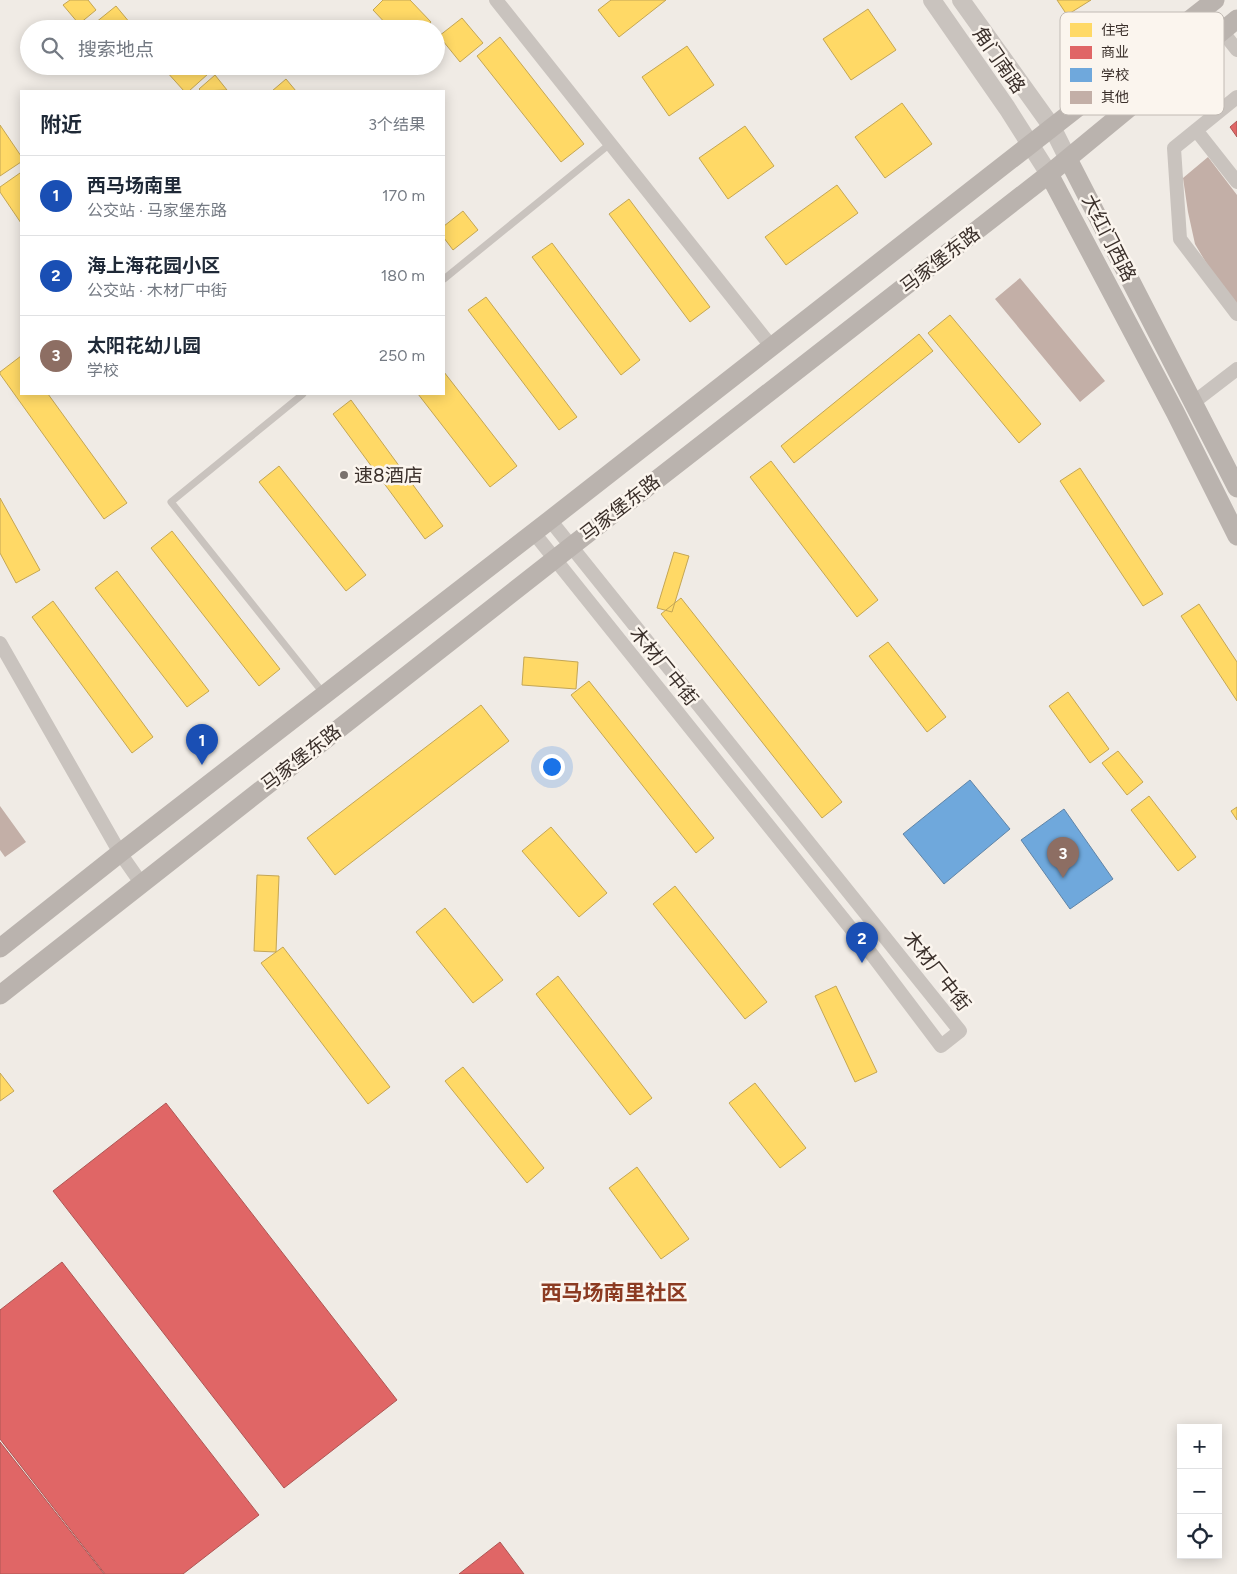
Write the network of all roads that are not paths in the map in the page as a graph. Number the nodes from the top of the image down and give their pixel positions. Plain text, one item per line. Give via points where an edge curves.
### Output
1 (496, 0) edge
2 (932, 0) edge
3 (961, 0) edge
4 (1214, 0) edge
5 (1199, 12) edge
6 (1237, 19) edge
7 (1224, 29) edge
8 (1224, 34) edge
9 (1237, 50) edge
10 (1237, 97) edge
11 (1224, 107) edge
12 (1066, 115) edge
13 (1121, 115) edge
14 (1215, 115) edge
15 (1052, 126) junction
16 (1196, 130) junction
17 (611, 143) junction
18 (1030, 145) junction
19 (1068, 159) junction
20 (1049, 174) junction
21 (1237, 182) edge
22 (445, 278) edge
23 (1237, 314) edge
24 (771, 346) junction
25 (1237, 370) edge
26 (303, 395) edge
27 (1194, 402) junction
28 (1237, 488) edge
29 (550, 520) junction
30 (534, 533) junction
31 (1237, 536) edge
32 (571, 546) junction
33 (555, 559) junction
34 (0, 643) edge
35 (324, 694) junction
36 (120, 853) junction
37 (141, 883) junction
38 (0, 948) edge
39 (0, 995) edge

1 - 17 street
2 - 18 street, 角门南路
3 - 15 street, 大红门西路
4 - 5 main road, 马家堡东路
6 - 7 main road, 马家堡东路
8 - 9 street
10 - 11 street
12 - 15 main road, 马家堡东路
13 - 19 main road, 马家堡东路
14 - 16 street
15 - 18 main road, 马家堡东路
15 - 19 street, 大红门西路
16 - 21 street
16 - 23 street via 1174,148 1180,239
17 - 22 lane
17 - 24 street
18 - 20 street, 大红门西路
18 - 24 main road, 马家堡东路
19 - 20 main road, 马家堡东路
19 - 27 main road, 大红门西路
20 - 31 main road, 大红门西路
20 - 32 main road, 马家堡东路
24 - 29 main road, 马家堡东路
25 - 27 street
26 - 35 lane via 171,502
27 - 28 main road, 大红门西路
29 - 30 main road, 马家堡东路
29 - 32 street
30 - 33 street, 木材厂中街
30 - 35 main road, 马家堡东路
32 - 33 main road, 马家堡东路
32 - 33 street, 木材厂中街 via 960,1031 941,1046 873,956
33 - 37 main road, 马家堡东路
34 - 36 street
35 - 36 main road, 马家堡东路
36 - 37 street
36 - 38 main road, 马家堡东路
37 - 39 main road, 马家堡东路

